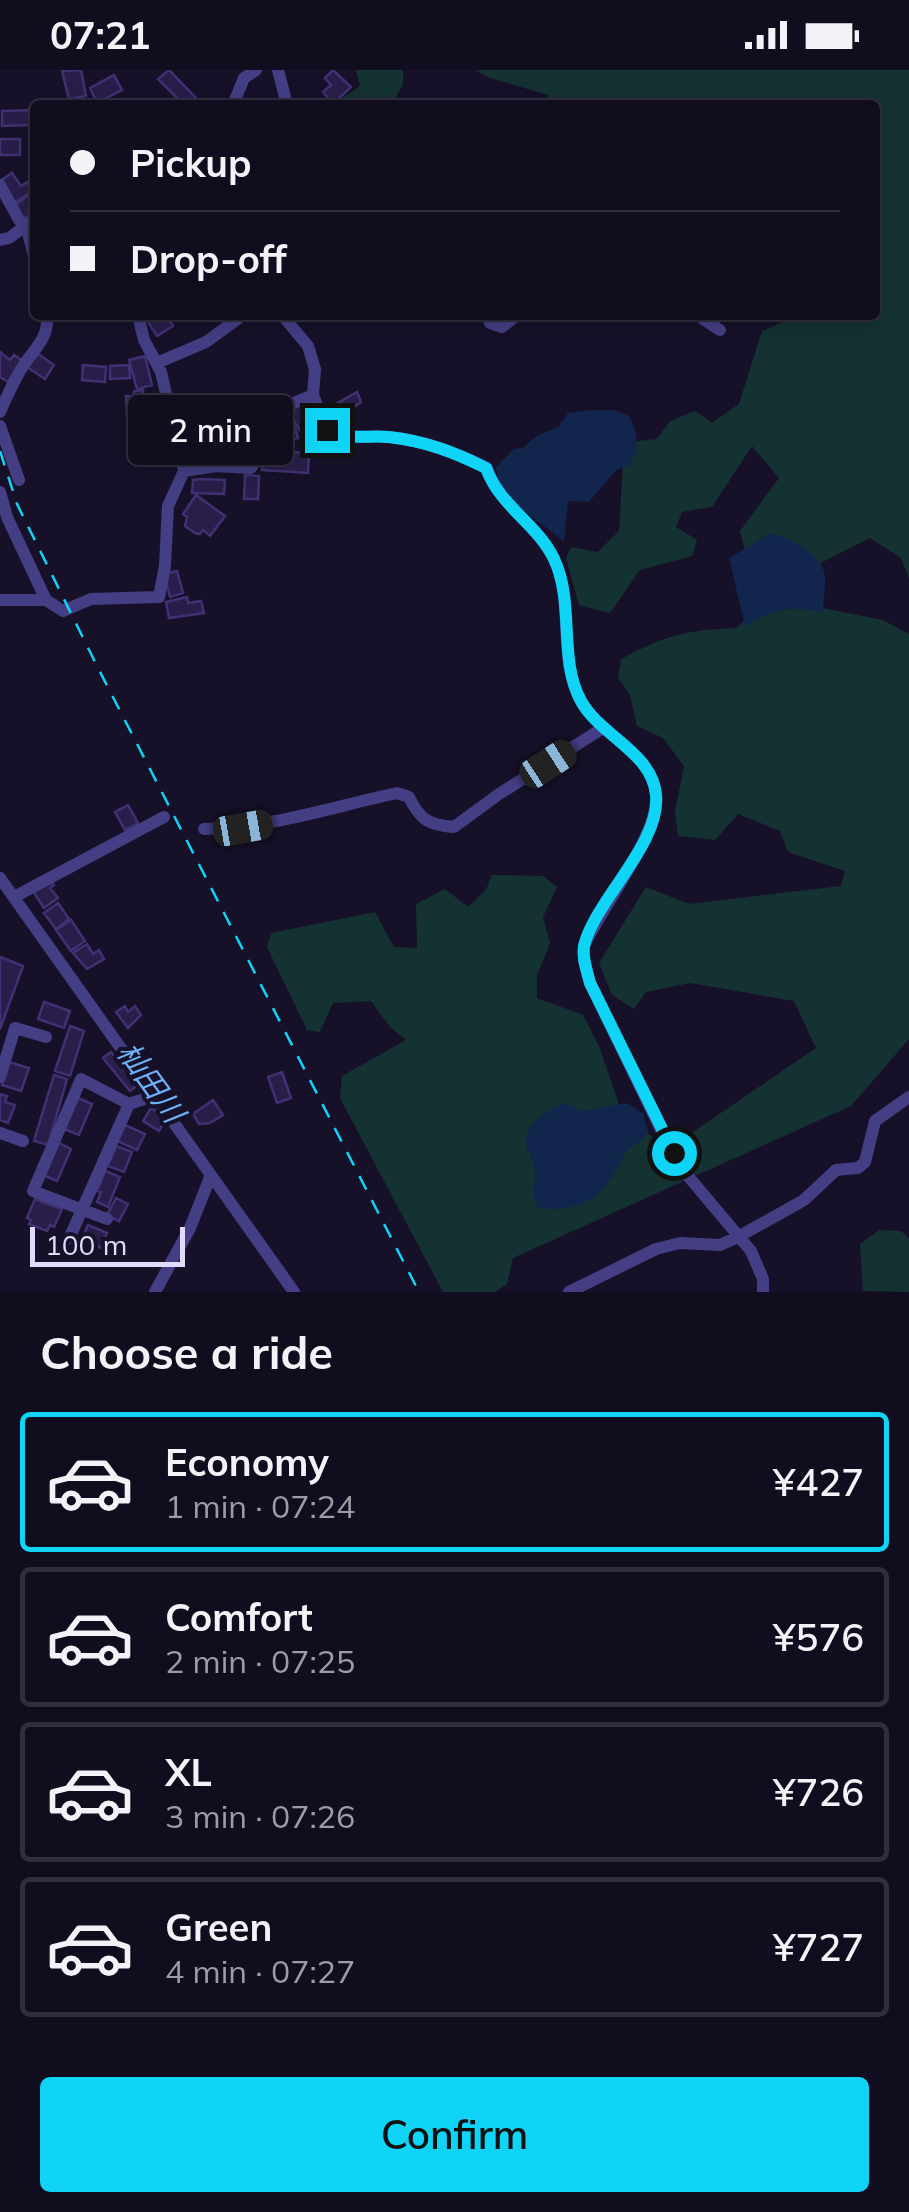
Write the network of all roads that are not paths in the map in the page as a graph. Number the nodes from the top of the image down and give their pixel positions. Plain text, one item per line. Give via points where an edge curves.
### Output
1 (256, 70) edge
2 (278, 70) edge
3 (235, 100) edge
4 (286, 100) edge
5 (0, 185) edge
6 (30, 222) edge
7 (30, 223) edge
8 (0, 240) edge
9 (47, 320) edge
10 (139, 320) edge
11 (237, 320) edge
12 (286, 320) edge
13 (489, 320) edge
14 (510, 320) edge
15 (705, 320) edge
16 (720, 330) dead end
17 (157, 363) junction
18 (313, 395) junction
19 (0, 412) edge
20 (0, 426) edge
21 (184, 471) junction
22 (19, 480) dead end
23 (0, 492) edge
24 (2, 513) edge
25 (44, 595) junction
26 (0, 596) edge
27 (603, 728) junction
28 (164, 817) dead end
29 (204, 829) dead end
30 (0, 878) edge
31 (14, 896) junction
32 (46, 1037) dead end
33 (0, 1077) edge
34 (154, 1096) junction
35 (909, 1097) edge
36 (129, 1104) junction
37 (0, 1132) edge
38 (23, 1141) dead end
39 (211, 1175) junction
40 (81, 1210) junction
41 (107, 1219) dead end
42 (69, 1238) dead end
43 (738, 1238) junction
44 (154, 1292) edge
45 (294, 1292) edge
46 (569, 1292) edge
47 (762, 1292) edge

1 - 3 street via 244,78
2 - 4 street
5 - 6 street via 19,220
7 - 8 street
9 - 19 street via 41,344
10 - 17 street
11 - 17 street
12 - 18 street via 308,346
13 - 14 street via 502,326
15 - 16 street
17 - 21 street
18 - 21 street via 256,423 251,468
18 - 27 street via 327,430 340,436 428,444 486,468 507,506 542,538 555,561 564,587 572,676 581,701
20 - 22 street
21 - 25 street via 168,506 160,597 91,599 63,611
23 - 24 street
24 - 25 street
25 - 26 street
27 - 29 street via 454,827 432,825 418,816 408,796 397,793 292,820
27 - 43 street via 647,768 657,797 639,849 584,946 590,983 660,1130
28 - 31 street
30 - 31 street
31 - 34 street
32 - 33 street via 16,1028
34 - 36 street
34 - 39 street
35 - 43 street via 875,1121 858,1168 836,1170 804,1200
36 - 40 street
36 - 40 street via 81,1080 33,1191
37 - 38 street
39 - 44 street
39 - 45 street
40 - 41 street
40 - 42 street
43 - 46 street via 656,1249
43 - 47 street via 758,1264

